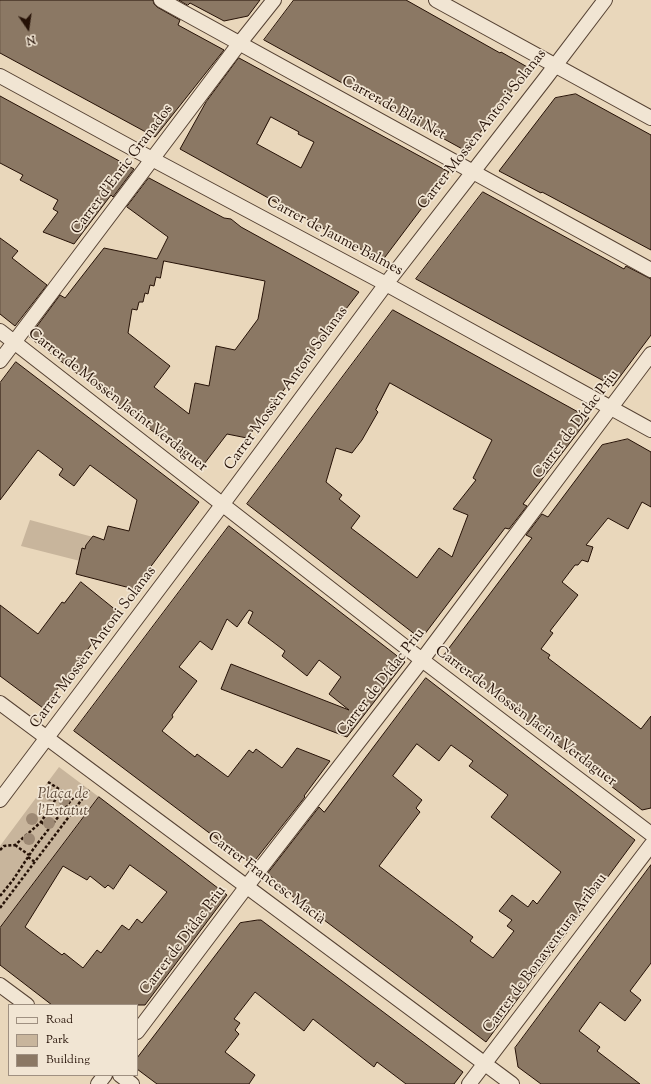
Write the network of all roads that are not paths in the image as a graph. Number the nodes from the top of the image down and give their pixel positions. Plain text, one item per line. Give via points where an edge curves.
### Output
1 (161, 0) edge
2 (274, 0) edge
3 (436, 0) edge
4 (605, 0) edge
5 (239, 44) junction
6 (556, 66) junction
7 (0, 76) edge
8 (651, 118) edge
9 (152, 159) junction
10 (473, 172) junction
11 (651, 270) edge
12 (386, 284) junction
13 (0, 331) edge
14 (14, 342) junction
15 (651, 354) edge
16 (0, 361) edge
17 (612, 407) junction
18 (651, 430) edge
19 (222, 505) junction
20 (422, 660) junction
21 (0, 703) edge
22 (47, 739) junction
23 (0, 800) edge
24 (651, 834) edge
25 (651, 845) edge
26 (247, 886) junction
27 (0, 985) edge
28 (26, 1004) edge
29 (138, 1031) edge
30 (484, 1064) junction
31 (104, 1076) edge
32 (121, 1076) edge
33 (98, 1084) edge
34 (132, 1084) edge
35 (469, 1084) edge
36 (512, 1084) edge

1 - 5 street, Carrer de Blai Net
2 - 5 street, Carrer d'Enric Granados
3 - 6 street
4 - 6 street, Carrer Mossèn Antoni Solanas
5 - 9 street, Carrer d'Enric Granados
5 - 10 street, Carrer de Blai Net
6 - 8 street
6 - 10 street, Carrer Mossèn Antoni Solanas
7 - 9 street, Carrer de Jaume Balmes
9 - 12 street, Carrer de Jaume Balmes
9 - 14 street, Carrer d'Enric Granados
10 - 11 street, Carrer de Blai Net
10 - 12 street, Carrer Mossèn Antoni Solanas
12 - 17 street, Carrer de Jaume Balmes
12 - 19 street, Carrer Mossèn Antoni Solanas
13 - 14 street, Carrer de Mossèn Jacint Verdaguer
14 - 16 street, Carrer d'Enric Granados
14 - 19 street, Carrer de Mossèn Jacint Verdaguer
15 - 17 street, Carrer de Dídac Priu
17 - 18 street, Carrer de Jaume Balmes
17 - 20 street, Carrer de Dídac Priu
19 - 20 street, Carrer de Mossèn Jacint Verdaguer
19 - 22 street, Carrer Mossèn Antoni Solanas
20 - 24 street, Carrer de Mossèn Jacint Verdaguer
20 - 26 street, Carrer de Dídac Priu
21 - 22 street, Carrer Francesc Macià
22 - 23 street, Carrer Mossèn Antoni Solanas
22 - 26 street, Carrer Francesc Macià
25 - 30 street, Carrer de Bonaventura Aribau
26 - 29 street, Carrer de Dídac Priu
26 - 30 street, Carrer Francesc Macià
27 - 28 street
30 - 35 street, Carrer de Bonaventura Aribau
30 - 36 street, Carrer Francesc Macià
31 - 33 street
32 - 34 street

